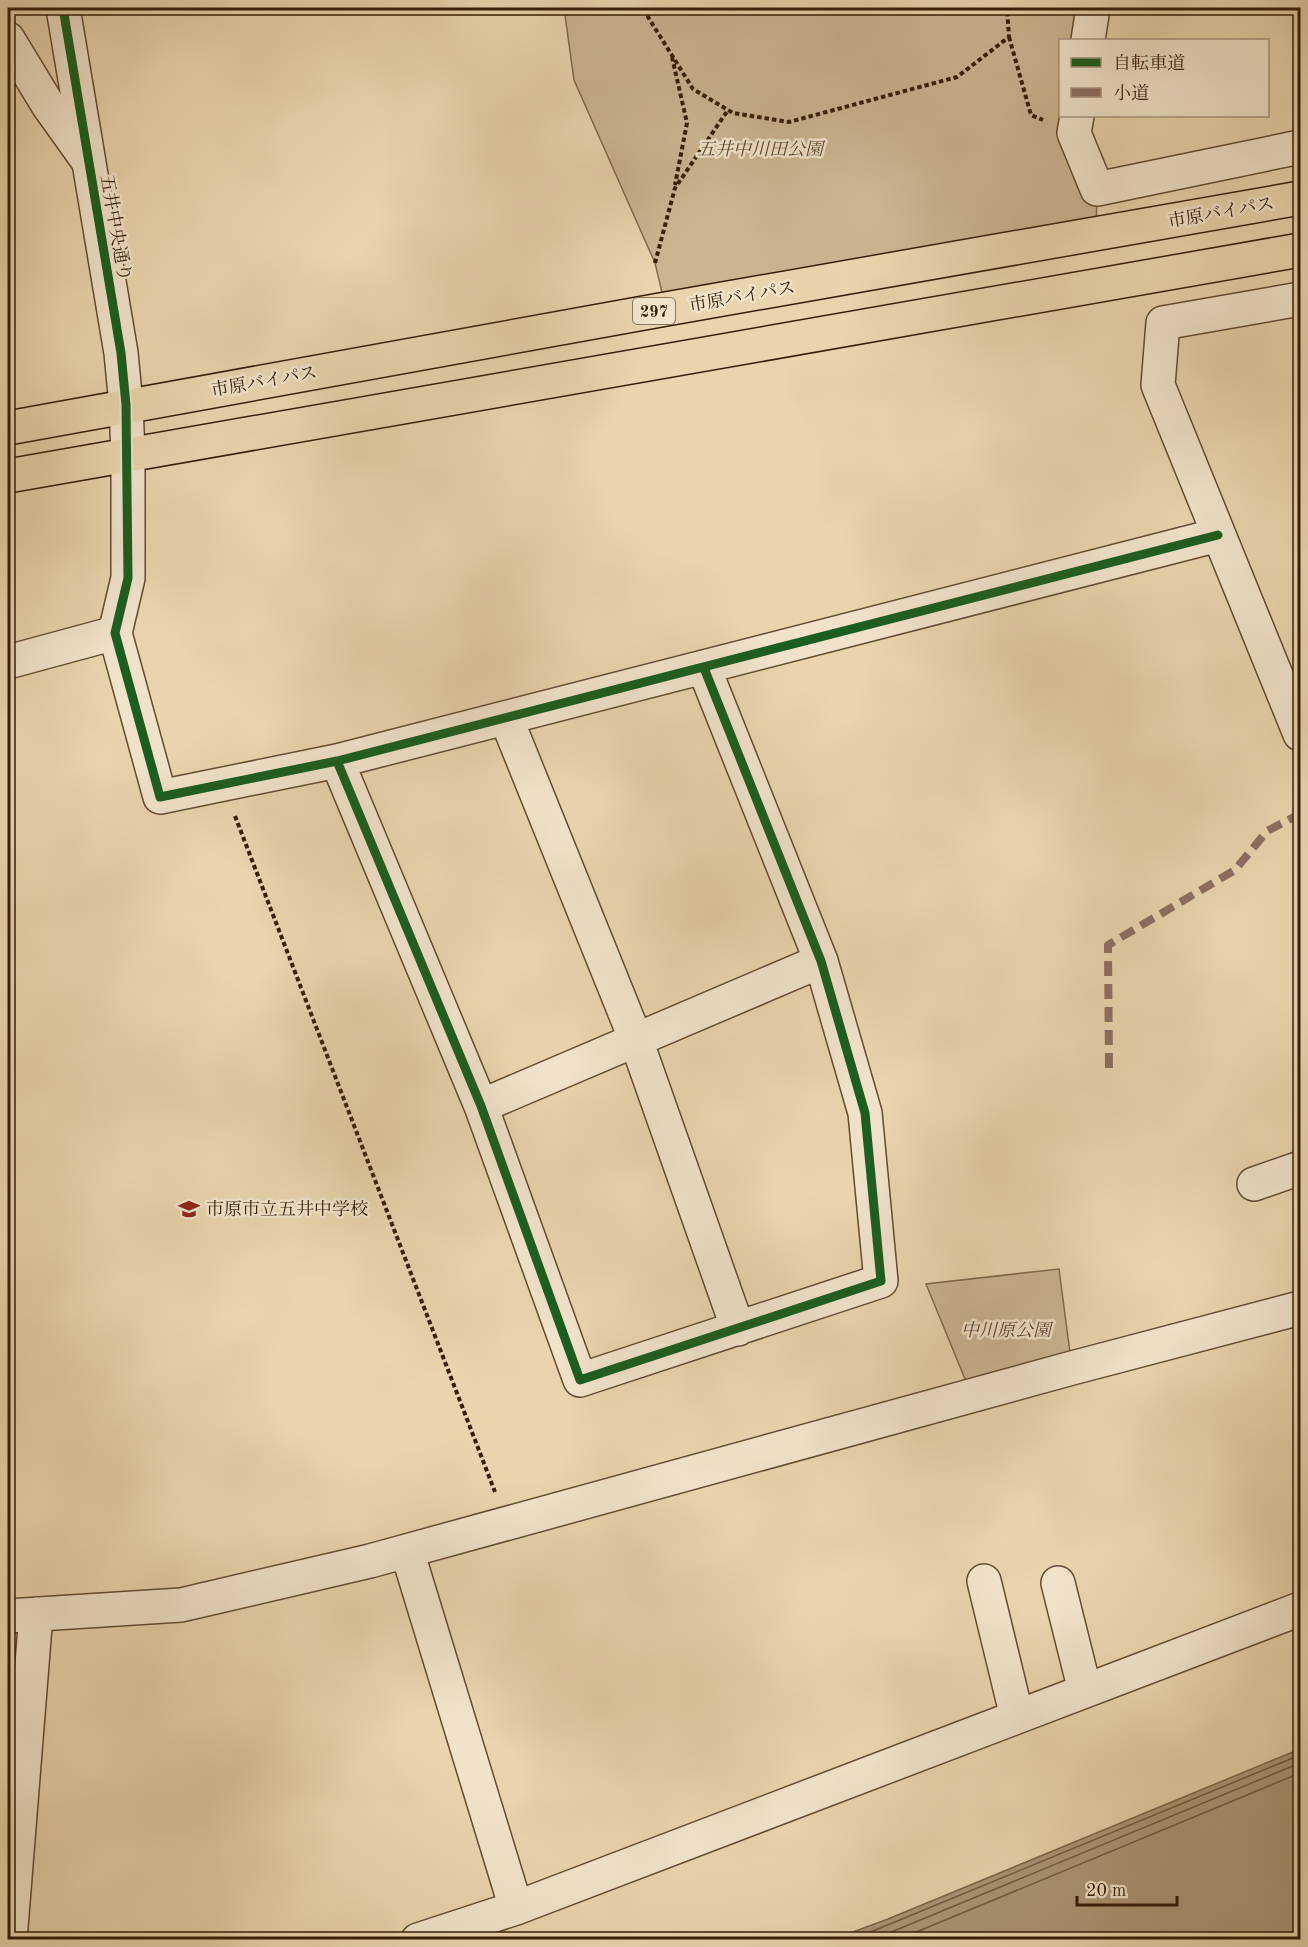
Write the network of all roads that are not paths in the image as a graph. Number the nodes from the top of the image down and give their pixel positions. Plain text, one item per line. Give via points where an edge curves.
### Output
1 (63, 8) edge
2 (1093, 8) edge
3 (8, 39) edge
4 (1088, 39) edge
5 (1076, 124) edge
6 (1300, 147) edge
7 (88, 161) junction
8 (1300, 198) edge
9 (1300, 250) edge
10 (1300, 300) edge
11 (126, 405) junction
12 (8, 428) edge
13 (128, 454) junction
14 (8, 476) edge
15 (1218, 535) junction
16 (115, 633) junction
17 (8, 662) edge
18 (704, 668) junction
19 (506, 718) junction
20 (1300, 734) edge
21 (337, 761) junction
22 (821, 961) junction
23 (636, 1040) junction
24 (481, 1106) junction
25 (1300, 1168) edge
26 (1254, 1184) dead end
27 (1300, 1308) edge
28 (738, 1329) junction
29 (407, 1551) junction
30 (984, 1581) dead end
31 (1058, 1583) dead end
32 (1300, 1609) edge
33 (22, 1615) edge
34 (1085, 1691) junction
35 (1017, 1717) junction
36 (516, 1908) junction
37 (10, 1940) edge
38 (418, 1940) edge

1 - 7 street, 五井中央通り
2 - 4 street
3 - 7 street
5 - 6 street via 1097,189
7 - 11 street, 五井中央通り via 121,353
8 - 11 highway, 市原バイパス / 297
9 - 13 highway
10 - 15 street via 1163,323 1158,386
11 - 12 highway, 市原バイパス / 297
11 - 13 street, 五井中央通り
13 - 14 highway
13 - 16 street, 五井中央通り via 128,578
15 - 18 street
15 - 20 street
16 - 17 street
16 - 21 street via 160,797
18 - 19 street
18 - 22 street
19 - 21 street
19 - 23 street
21 - 24 street
22 - 23 street
22 - 28 street via 865,1113 881,1281
23 - 24 street
23 - 28 street
24 - 28 street via 580,1380
25 - 26 street
27 - 29 street
29 - 33 street via 181,1605
29 - 36 street
30 - 35 street
31 - 34 street
32 - 34 street
33 - 37 street
34 - 35 street
35 - 36 street
36 - 38 street

